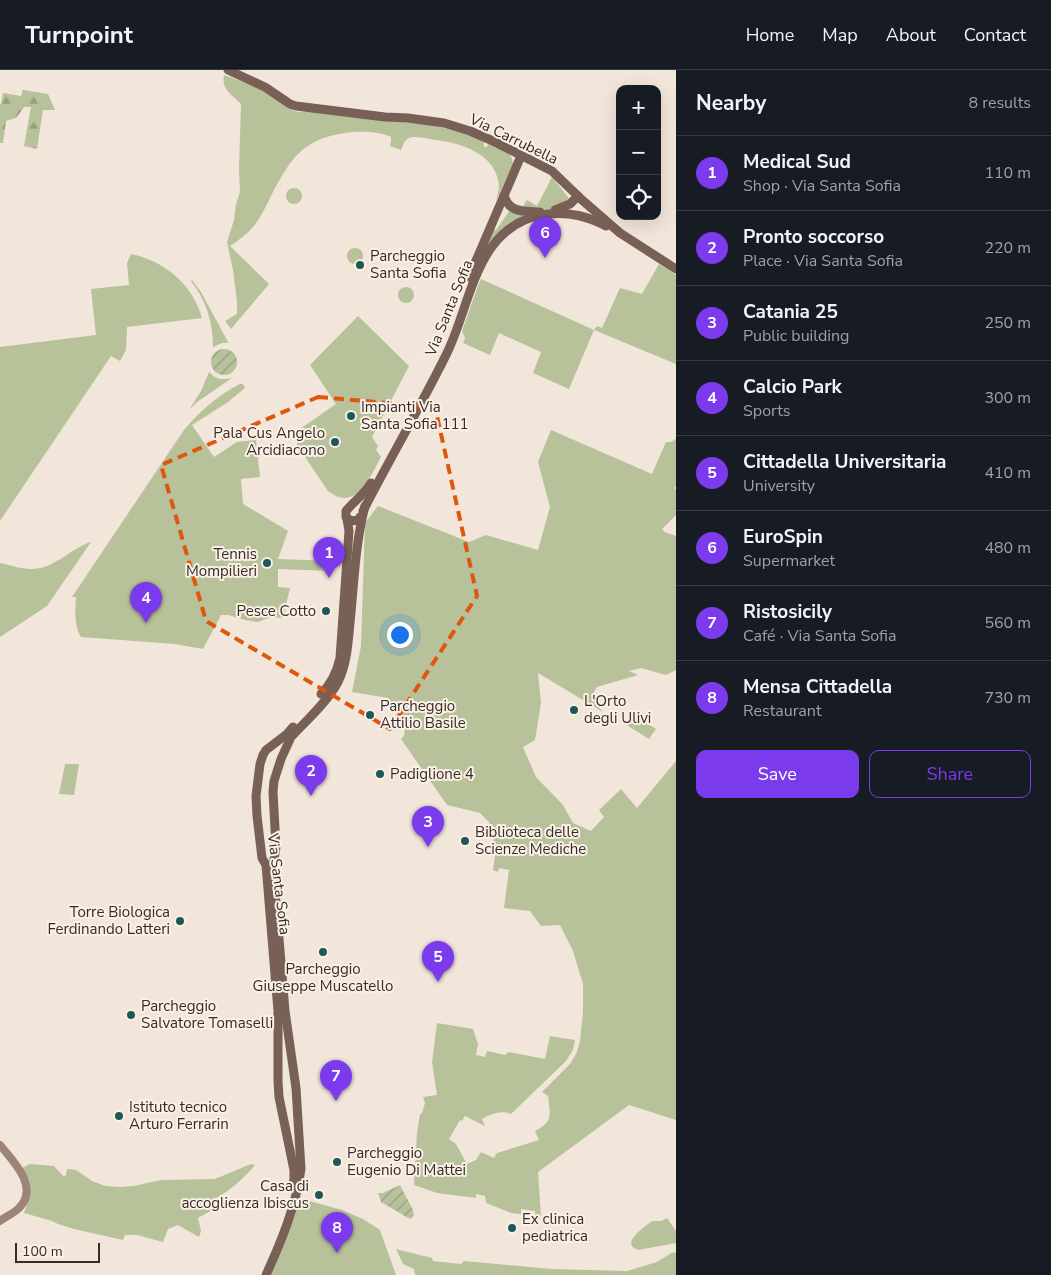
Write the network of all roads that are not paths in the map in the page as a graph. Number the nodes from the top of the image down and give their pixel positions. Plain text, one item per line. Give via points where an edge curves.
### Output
1 (228, 70) edge
2 (521, 156) junction
3 (504, 195) junction
4 (578, 196) junction
5 (548, 212) junction
6 (538, 215) junction
7 (620, 233) junction
8 (676, 269) edge
9 (348, 508) junction
10 (361, 518) junction
11 (347, 519) junction
12 (275, 743) junction
13 (283, 751) junction
14 (269, 860) junction
15 (296, 1088) junction
16 (278, 1090) junction
17 (297, 1107) junction
18 (282, 1109) junction
19 (0, 1145) edge
20 (0, 1221) edge
21 (259, 1275) edge
22 (266, 1275) edge

1 - 2 main road, Via Carrubella via 296,106 444,123 470,131
2 - 3 main road, Via Santa Sofia
2 - 4 main road, Via Carrubella via 557,174
3 - 5 main road via 506,202 518,211
3 - 9 main road, Via Santa Sofia via 472,270 448,339 370,486
4 - 5 main road via 566,206
4 - 7 main road, Via Carrubella
5 - 6 main road
6 - 7 main road, Via Santa Sofia via 576,214
6 - 10 main road, Via Santa Sofia via 509,229 485,258 472,283 448,350
7 - 8 main road, Via Carrubella
9 - 10 main road via 356,507
9 - 11 main road
10 - 11 main road via 354,522
10 - 13 main road, Via Santa Sofia via 342,672 330,693 291,737
11 - 12 main road, Via Santa Sofia via 349,531 338,664 326,690
12 - 13 main road via 281,745
12 - 14 main road, Via Santa Sofia via 263,755 256,796 262,858
13 - 14 main road, Via Santa Sofia via 273,792 276,847
14 - 15 main road, Via Santa Sofia
14 - 16 main road, Via Santa Sofia via 266,865 278,1011
15 - 16 main road via 290,1094
15 - 17 main road, Via Santa Sofia
16 - 18 main road, Via Santa Sofia
17 - 18 main road via 287,1104
17 - 22 main road, Via Santa Sofia via 300,1178 282,1237
18 - 21 main road, Via Santa Sofia via 294,1179 277,1235
19 - 20 main road via 27,1186 21,1206

